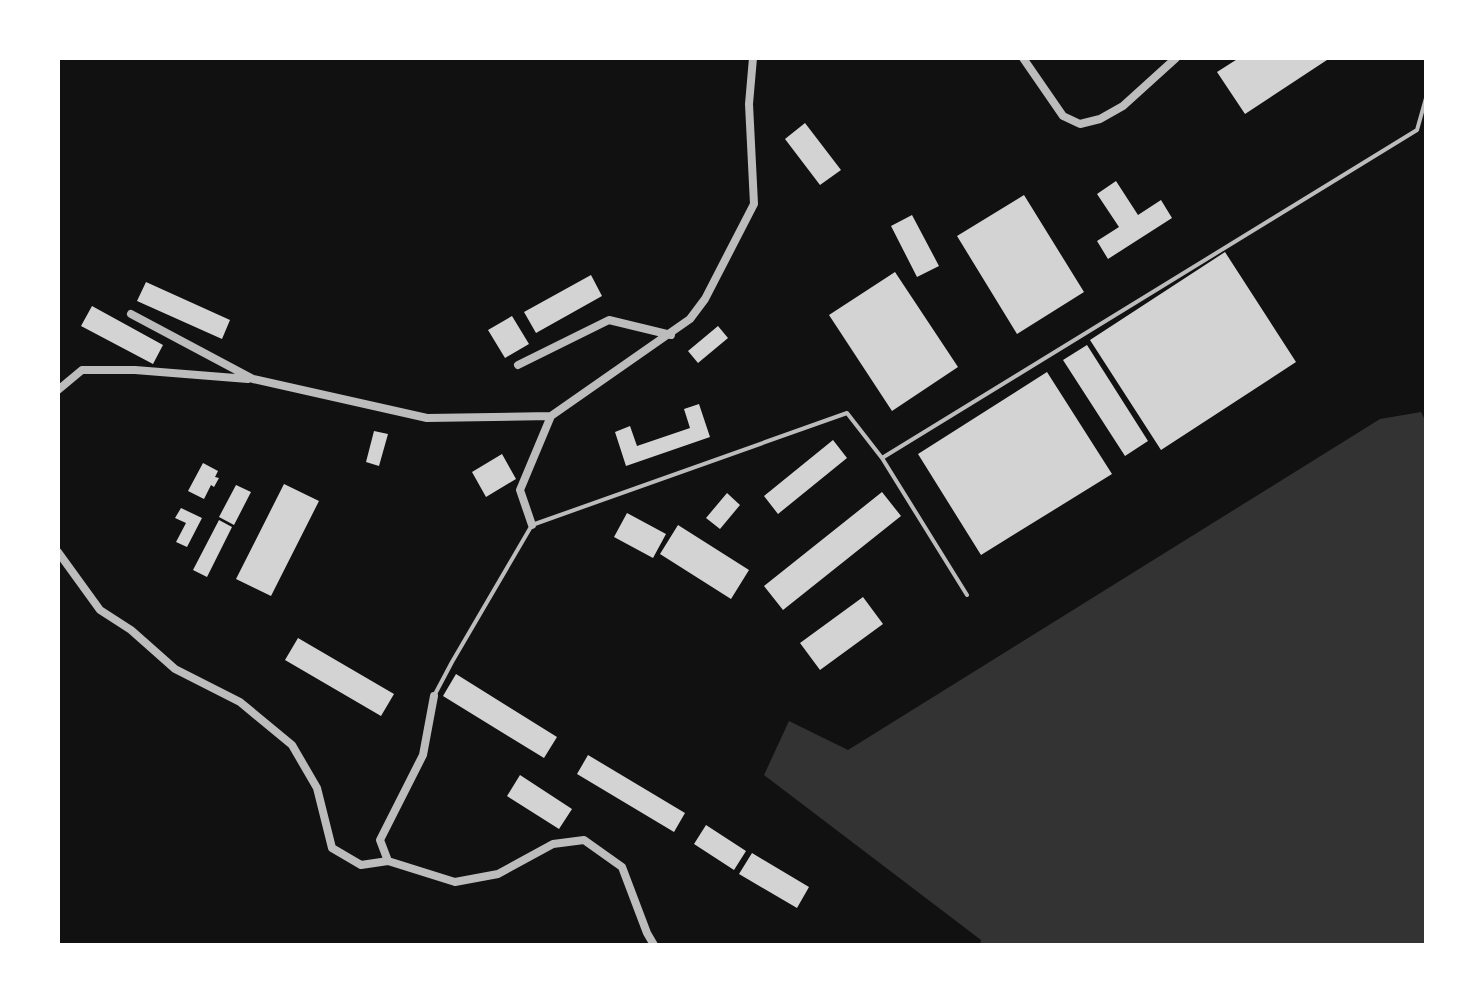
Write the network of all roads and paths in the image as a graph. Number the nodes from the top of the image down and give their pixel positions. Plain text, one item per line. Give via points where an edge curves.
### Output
1 (753, 58) edge
2 (1023, 58) edge
3 (1176, 58) edge
4 (1426, 98) edge
5 (131, 314) dead end
6 (671, 335) junction
7 (518, 365) dead end
8 (253, 379) junction
9 (58, 390) edge
10 (551, 416) junction
11 (882, 458) junction
12 (532, 525) junction
13 (58, 552) edge
14 (967, 595) dead end
15 (434, 696) joint
16 (388, 861) junction
17 (654, 945) edge

1 - 6 street via 749,104 754,204 705,299
2 - 3 street via 1063,116 1080,124 1123,106
4 - 11 lane via 1417,130
5 - 8 street
6 - 7 street via 609,320
6 - 10 street
8 - 9 street via 82,370
8 - 10 street via 427,418
10 - 12 street via 520,490
11 - 12 lane via 847,413
11 - 14 lane
12 - 15 lane
13 - 16 street via 100,610 175,669 240,702 292,745 317,788 332,848 361,865
15 - 16 street via 423,755 380,840
16 - 17 street via 455,882 498,874 553,844 584,840 622,867

